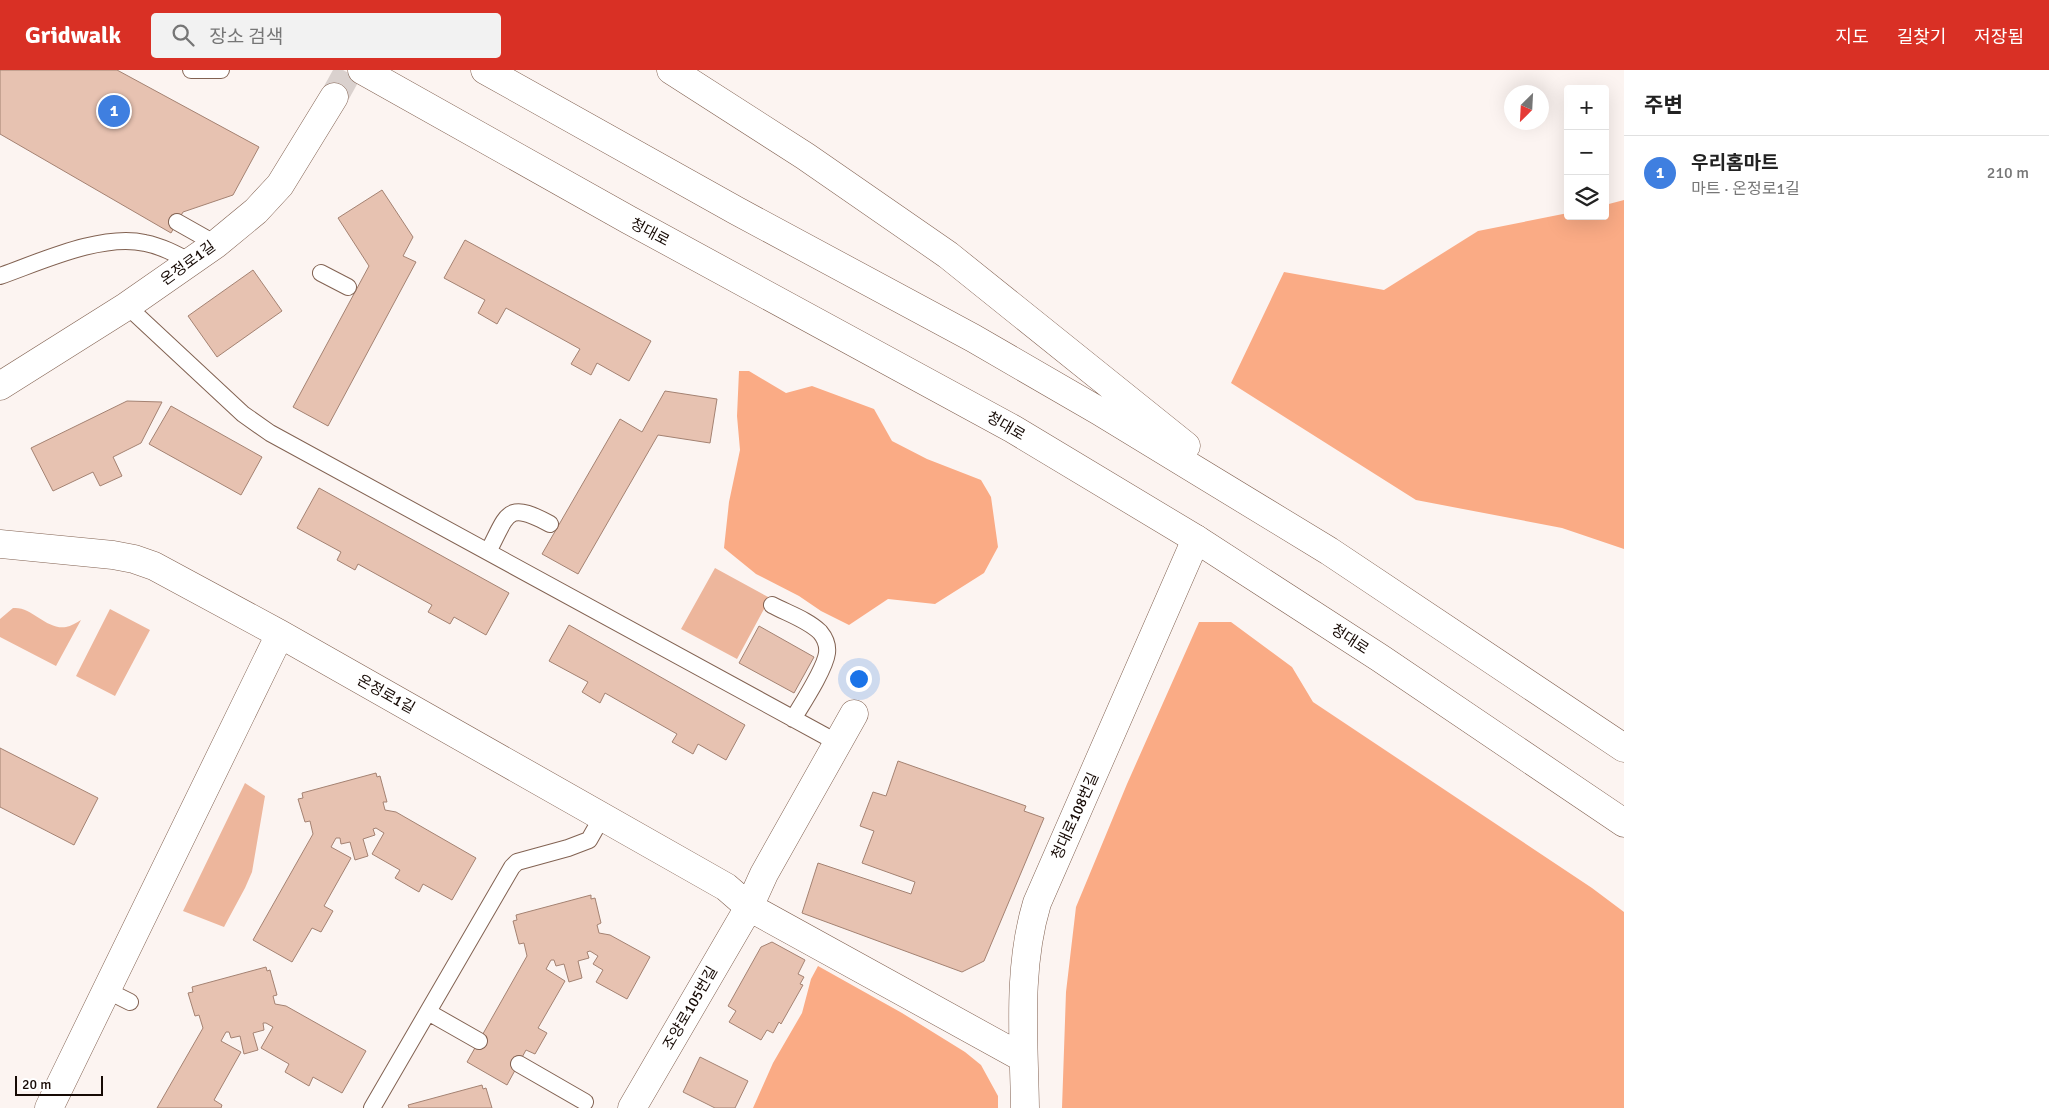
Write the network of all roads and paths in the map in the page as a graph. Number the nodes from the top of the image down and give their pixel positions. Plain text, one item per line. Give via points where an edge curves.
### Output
1 (190, 70) edge
2 (221, 70) edge
3 (362, 70) edge
4 (485, 70) edge
5 (671, 70) edge
6 (334, 97) tunnel mouth
7 (177, 222) dead end
8 (216, 244) junction
9 (191, 262) junction
10 (321, 273) dead end
11 (0, 276) edge
12 (348, 287) dead end
13 (127, 306) junction
14 (0, 386) edge
15 (1267, 512) junction
16 (550, 524) dead end
17 (1196, 539) junction
18 (0, 544) edge
19 (488, 552) junction
20 (772, 604) dead end
21 (280, 634) junction
22 (854, 714) dead end
23 (793, 719) junction
24 (838, 743) junction
25 (1624, 748) edge
26 (602, 816) junction
27 (1624, 823) edge
28 (748, 907) junction
29 (106, 990) junction
30 (130, 1002) dead end
31 (428, 1012) junction
32 (479, 1041) dead end
33 (1023, 1058) junction
34 (518, 1064) dead end
35 (585, 1102) dead end
36 (48, 1108) edge
37 (372, 1108) edge
38 (632, 1108) edge
39 (1025, 1108) edge

1 - 2 lane
3 - 17 street, 청대로 via 1013,429
4 - 15 street via 973,338
5 - 15 street via 805,156 948,255
6 - 8 street, 온정로1길 via 280,184 256,211
7 - 8 lane
8 - 9 street, 온정로1길
9 - 11 lane via 144,242 125,240 71,250
9 - 13 street, 온정로1길
10 - 12 lane
13 - 14 street, 온정로1길
13 - 19 lane via 243,414 270,433
15 - 25 street
16 - 19 lane via 532,514 516,511 505,521
17 - 27 street, 청대로 via 1380,658
17 - 33 street, 청대로108번길 via 1037,903 1028,939 1024,978
18 - 21 street, 온정로1길 via 134,559 174,576
19 - 23 lane
20 - 23 lane via 820,632 827,642 822,667
21 - 26 street, 온정로1길
21 - 29 street
22 - 24 street, 조양로105번길
23 - 24 lane
24 - 28 street, 조양로105번길
26 - 28 street, 온정로1길 via 726,886
26 - 31 lane via 589,840 517,862 512,867
28 - 33 street, 온정로1길
28 - 38 street, 조양로105번길
29 - 30 lane
29 - 36 street
31 - 32 lane
31 - 37 lane
33 - 39 street, 청대로108번길
34 - 35 lane

